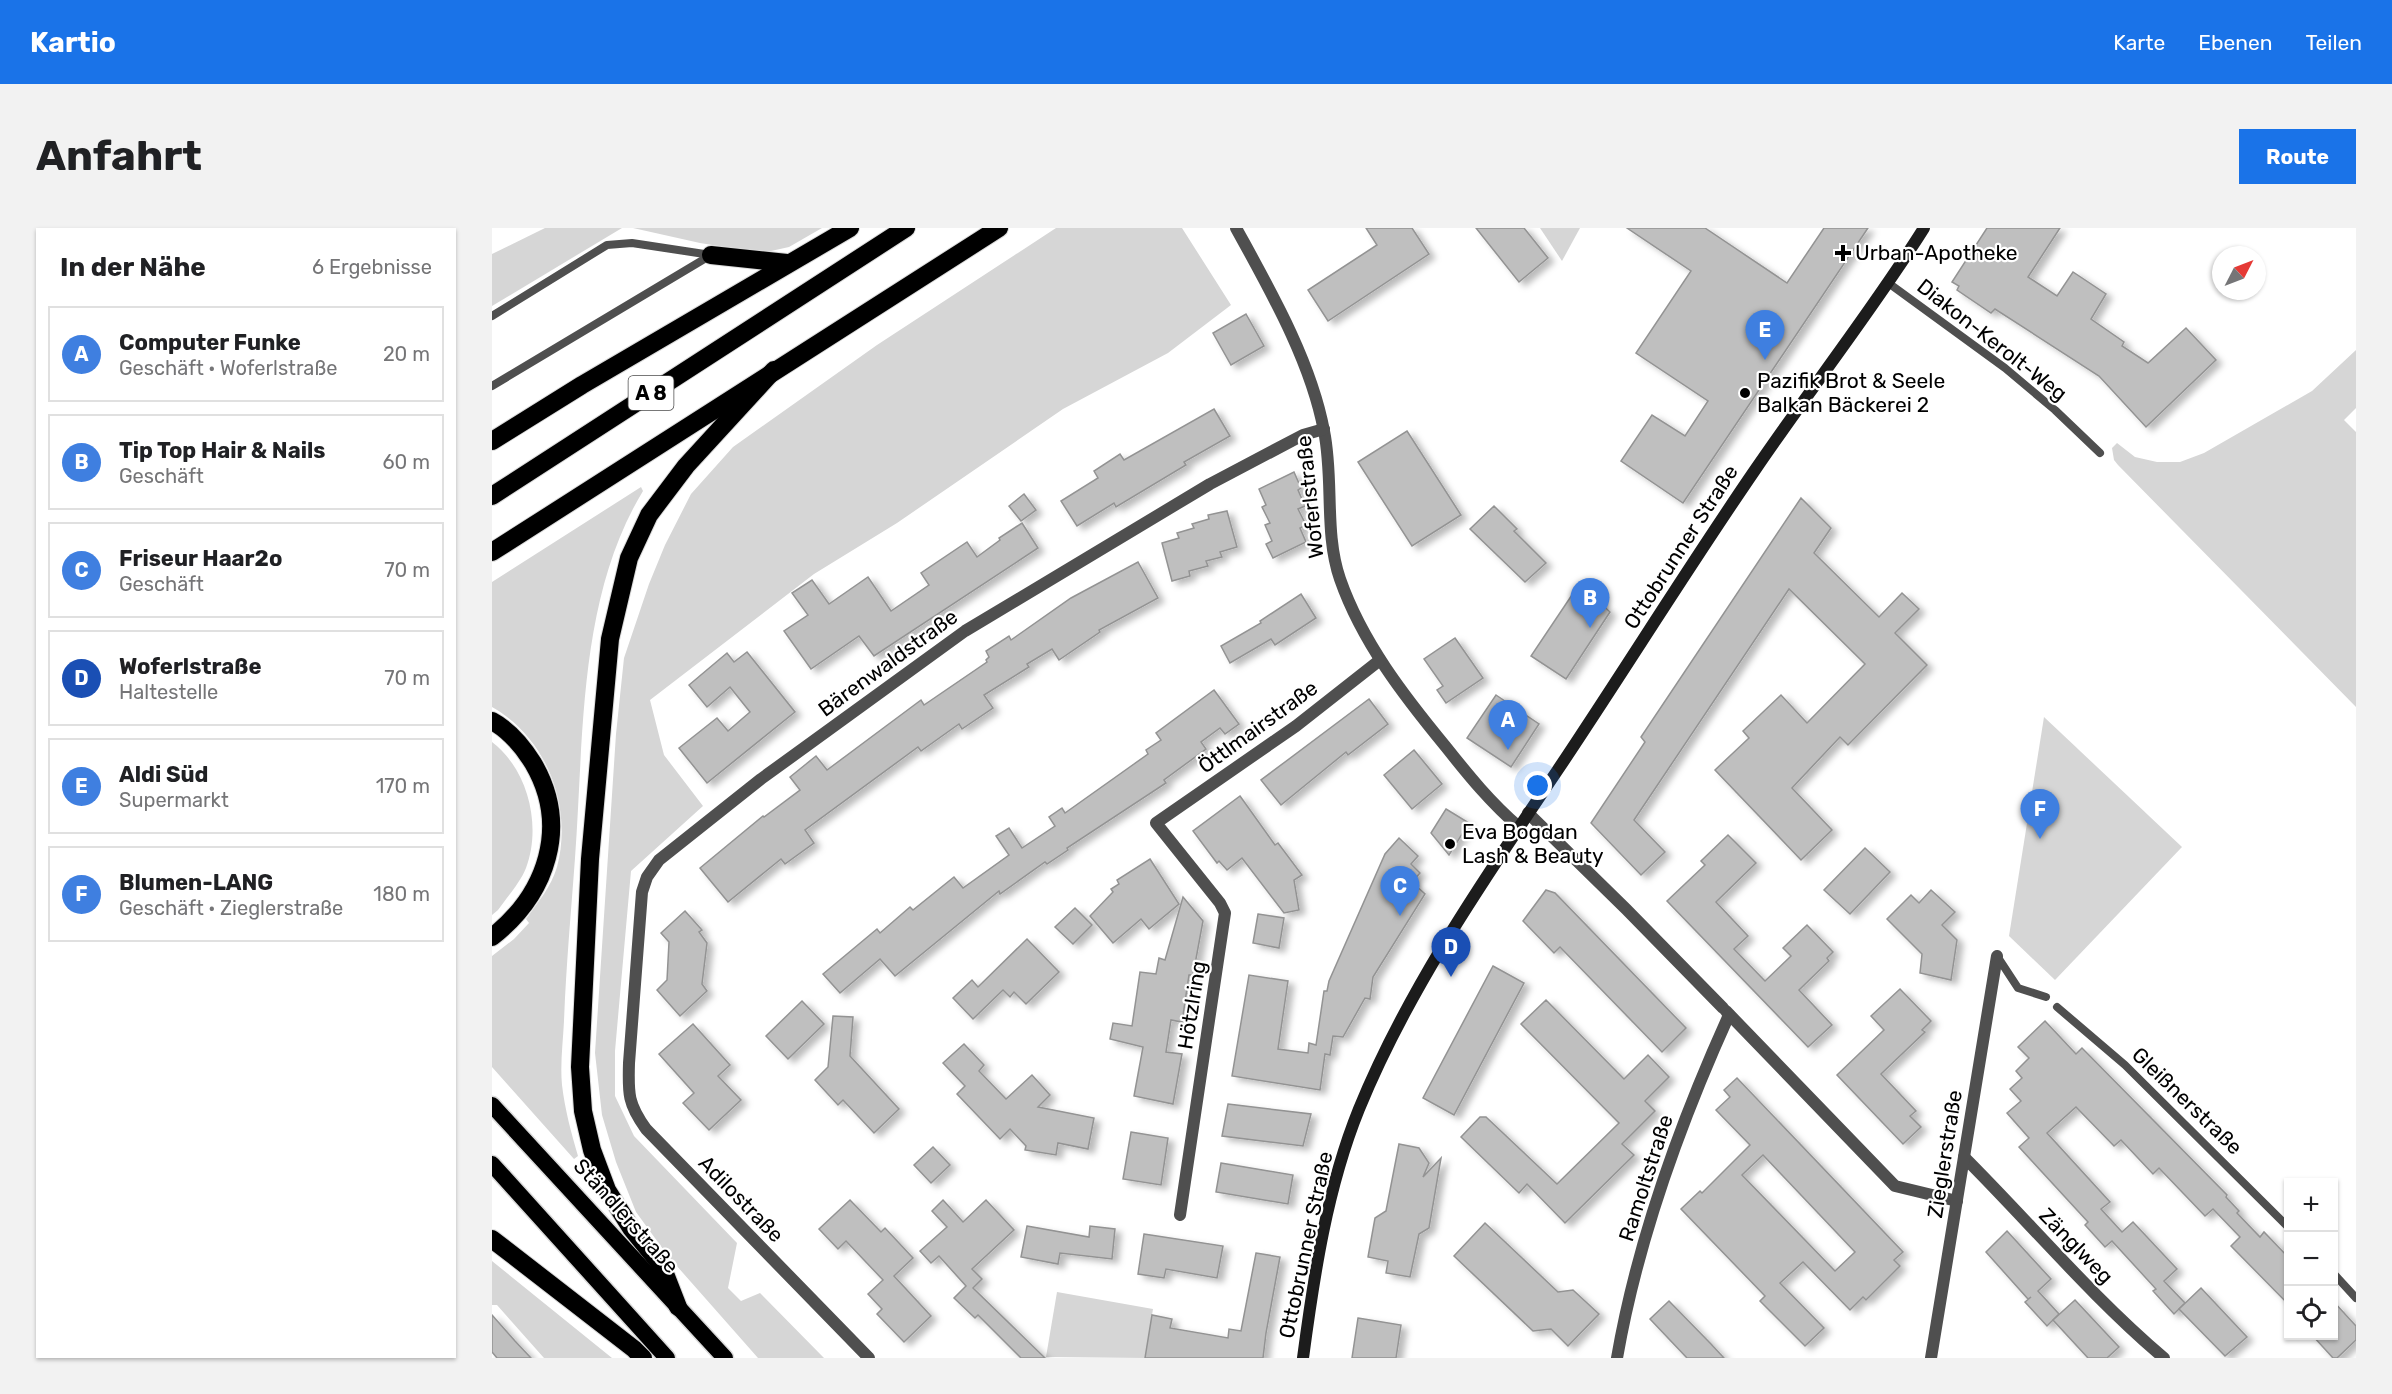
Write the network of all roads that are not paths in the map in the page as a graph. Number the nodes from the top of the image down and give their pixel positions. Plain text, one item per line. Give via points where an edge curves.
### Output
1 (850, 228) edge
2 (906, 228) edge
3 (999, 228) edge
4 (1236, 228) edge
5 (1924, 228) edge
6 (711, 255) junction
7 (787, 263) junction
8 (1887, 282) junction
9 (492, 316) edge
10 (774, 370) junction
11 (492, 386) edge
12 (1324, 429) junction
13 (492, 441) edge
14 (2100, 453) dead end
15 (492, 495) edge
16 (492, 552) edge
17 (1380, 660) junction
18 (492, 721) edge
19 (1528, 813) junction
20 (1156, 823) joint
21 (1519, 827) junction
22 (492, 937) edge
23 (1997, 956) joint
24 (2046, 997) dead end
25 (2057, 1007) dead end
26 (1726, 1012) junction
27 (632, 1047) joint
28 (492, 1105) edge
29 (1964, 1157) junction
30 (492, 1164) edge
31 (1957, 1201) junction
32 (1180, 1215) dead end
33 (2284, 1222) edge
34 (492, 1239) edge
35 (2338, 1278) edge
36 (2356, 1298) edge
37 (678, 1307) junction
38 (643, 1358) edge
39 (667, 1358) edge
40 (725, 1358) edge
41 (869, 1358) edge
42 (1303, 1358) edge
43 (1617, 1358) edge
44 (1931, 1358) edge
45 (2164, 1358) edge

1 - 7 highway
2 - 15 highway, A 8
3 - 10 highway, A 8
4 - 12 street, Woferlstraße via 1288,327
5 - 8 main road, Ottobrunner Straße
6 - 7 highway
6 - 9 lane via 632,243 608,245
6 - 11 lane
7 - 13 highway
8 - 14 lane, Diakon-Kerolt-Weg via 2005,368
8 - 19 main road, Ottobrunner Straße via 1754,471
10 - 16 highway, A 8
10 - 37 highway via 686,466 649,515 629,558 610,639 590,859 580,1067 583,1111 607,1190 662,1266
12 - 17 street, Woferlstraße via 1334,555 1341,580
12 - 27 street, Bärenwaldstraße via 1303,435 1210,484 965,631 761,779 659,860 642,892
17 - 20 street, Öttlmairstraße via 1296,726
17 - 21 street, Woferlstraße via 1488,798
18 - 22 highway via 513,737 540,775 551,825 551,846 538,883 514,919
19 - 21 main road, Ottobrunner Straße
19 - 26 street
20 - 32 street, Hötzlring via 1225,913
21 - 42 main road, Ottobrunner Straße via 1445,943 1359,1109 1337,1175 1323,1237
23 - 24 lane via 2018,988
23 - 29 street, Zieglerstraße
25 - 33 lane, Gleißnerstraße via 2125,1065
26 - 31 street via 1895,1186
26 - 43 street, Ramoltstraße via 1664,1183 1629,1296
27 - 41 street, Adilostraße via 628,1090 633,1110 646,1129
28 - 37 highway, Ständlerstraße
29 - 31 street, Zieglerstraße
29 - 45 street, Zänglweg via 2069,1269
30 - 39 highway
31 - 44 street, Zieglerstraße
34 - 38 highway
35 - 36 lane
37 - 40 highway, Ständlerstraße

